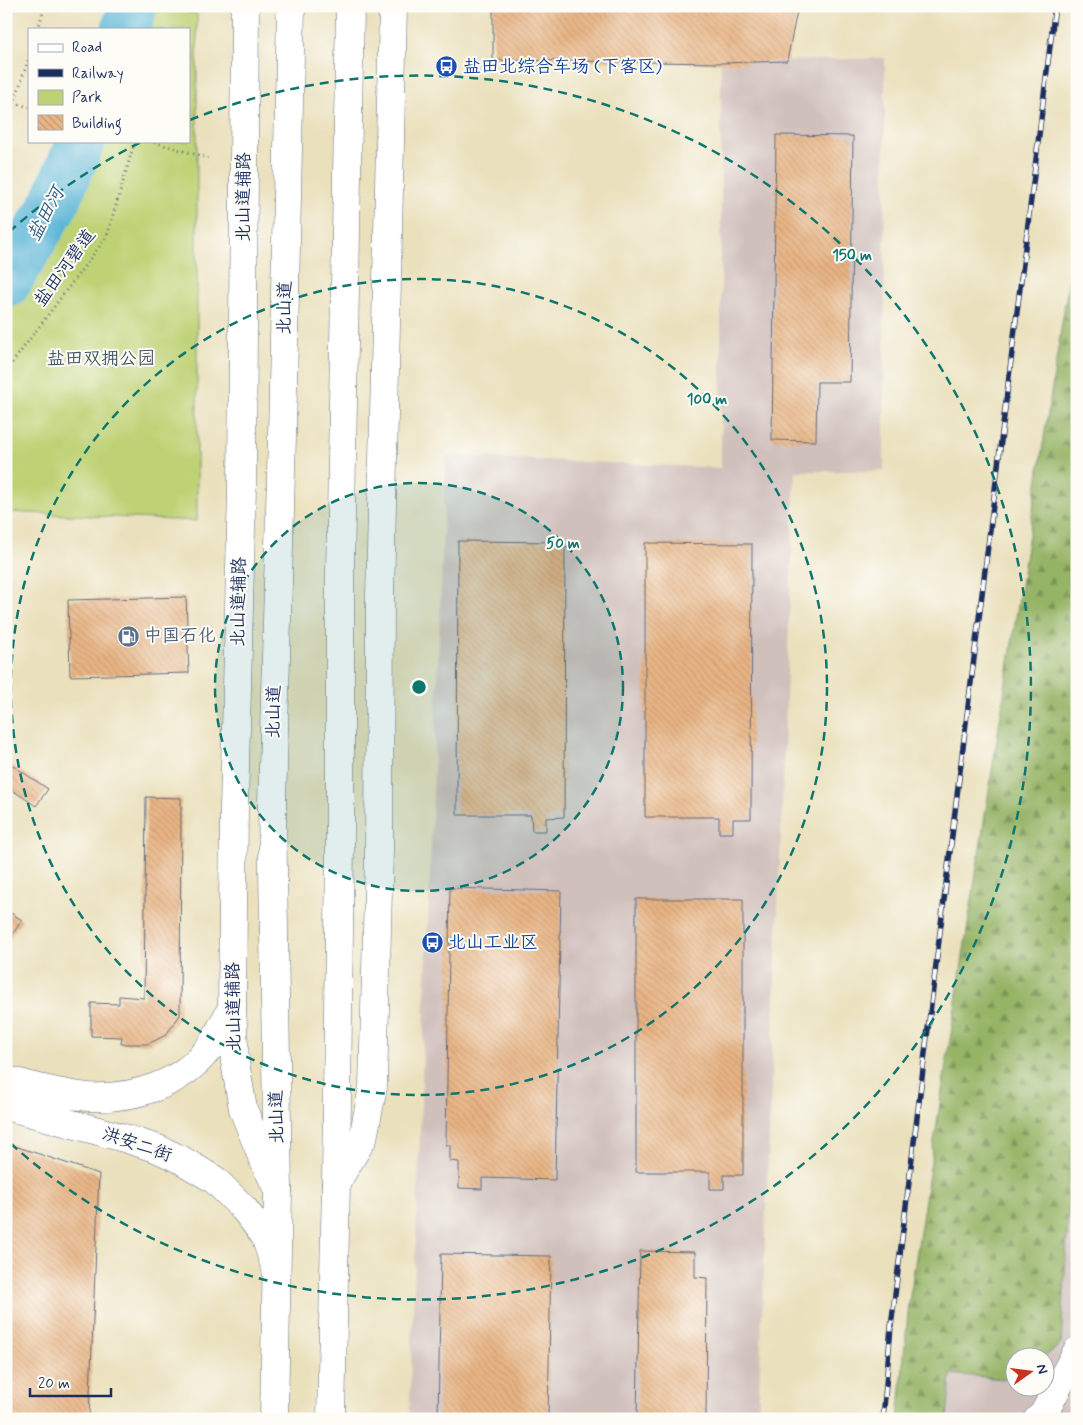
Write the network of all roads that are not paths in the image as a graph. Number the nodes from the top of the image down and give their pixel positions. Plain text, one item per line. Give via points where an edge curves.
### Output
1 (245, 6) edge
2 (350, 6) edge
3 (393, 6) edge
4 (291, 8) edge
5 (232, 1008) junction
6 (6, 1080) edge
7 (6, 1106) edge
8 (336, 1183) junction
9 (278, 1190) junction
10 (276, 1269) junction
11 (1077, 1350) edge
12 (333, 1414) edge
13 (1047, 1418) edge
14 (274, 1419) edge

1 - 5 street, 北山道辅路 via 242,488
2 - 8 street via 340,572
3 - 8 street via 372,1087 363,1138
4 - 9 street, 北山道 via 272,804
5 - 6 street via 209,1048 189,1067 167,1083 136,1094 89,1097
5 - 9 street, 北山道辅路 via 235,1062 243,1109
7 - 10 street, 洪安二街 via 124,1138 180,1159 214,1180 244,1209 265,1236
8 - 12 street
9 - 10 street, 北山道
10 - 14 street, 北山道
11 - 13 street

